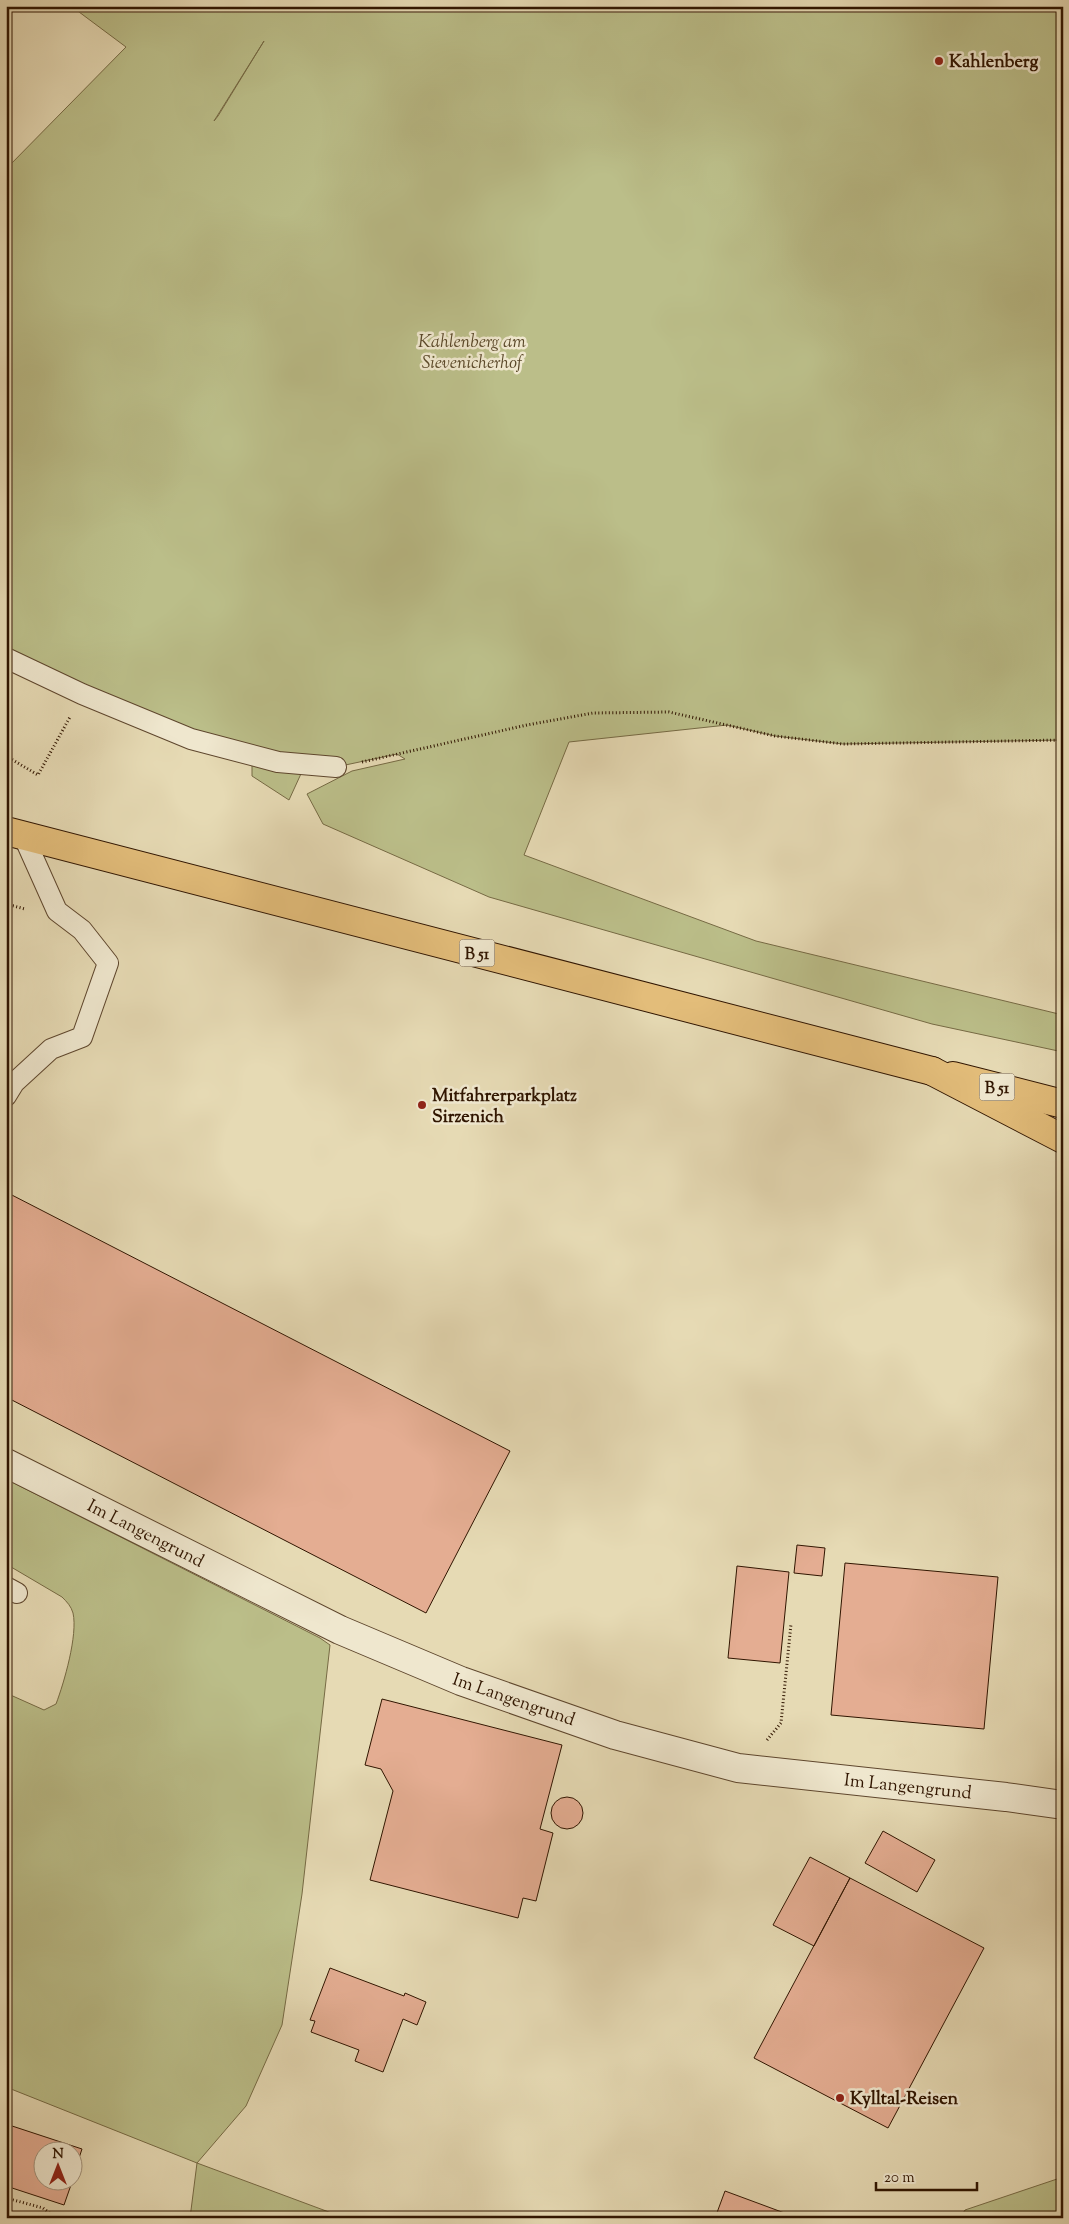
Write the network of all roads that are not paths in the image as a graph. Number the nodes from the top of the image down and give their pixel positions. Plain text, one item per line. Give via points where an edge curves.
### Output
1 (6, 658) edge
2 (336, 767) road end
3 (14, 833) edge
4 (932, 1071) junction
5 (6, 1096) edge
6 (1063, 1104) edge
7 (1063, 1139) edge
8 (6, 1463) edge
9 (1063, 1805) edge

1 - 2 lane via 191,739 278,762
3 - 4 main road, B 51
3 - 5 lane via 57,911 82,930 108,963 82,1037 50,1049 14,1082
4 - 6 main road, B 51
4 - 7 main road
8 - 9 street, Im Langengrund via 334,1628 461,1681 615,1734 738,1768

